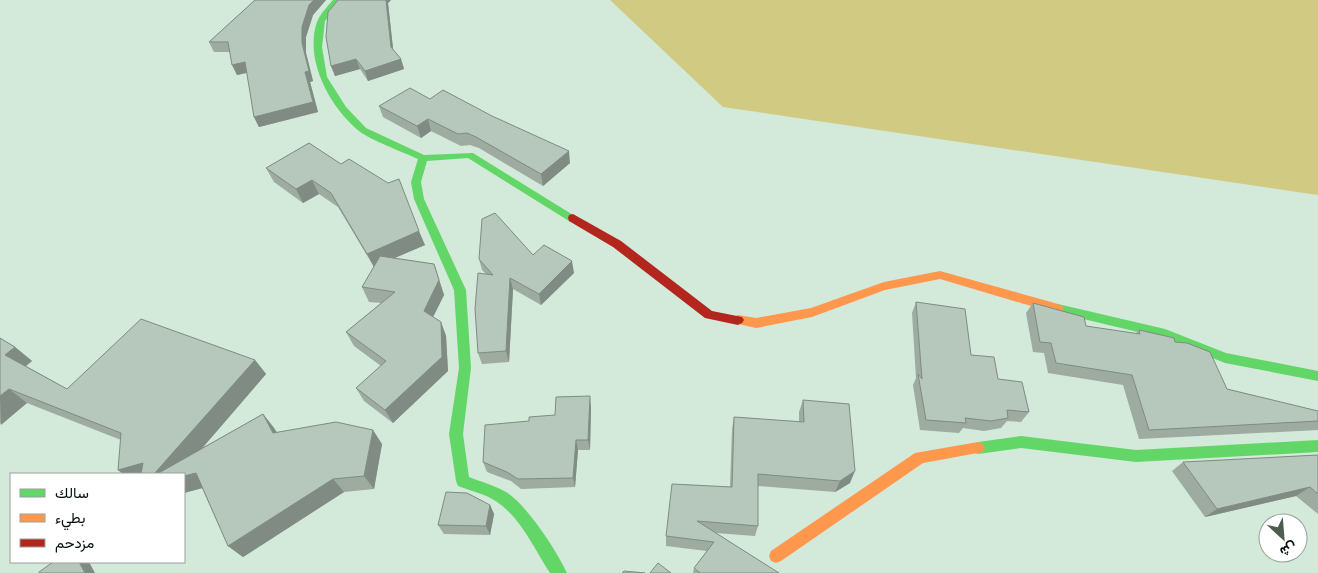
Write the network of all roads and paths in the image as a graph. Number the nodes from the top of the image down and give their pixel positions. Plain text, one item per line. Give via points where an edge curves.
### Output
1 (337, 0) edge
2 (423, 158) junction
3 (1318, 376) edge
4 (1318, 446) edge
5 (776, 556) dead end
6 (559, 573) edge

1 - 2 street via 321,21 318,47 322,77 342,109 363,130
2 - 3 street via 470,155 617,244 709,315 756,323 812,312 884,286 940,275 1076,314 1164,334 1225,358
2 - 6 street via 416,182 419,199 460,290 465,368 456,434 463,481 505,498 532,526 546,556
4 - 5 street via 1136,456 1021,442 920,457

